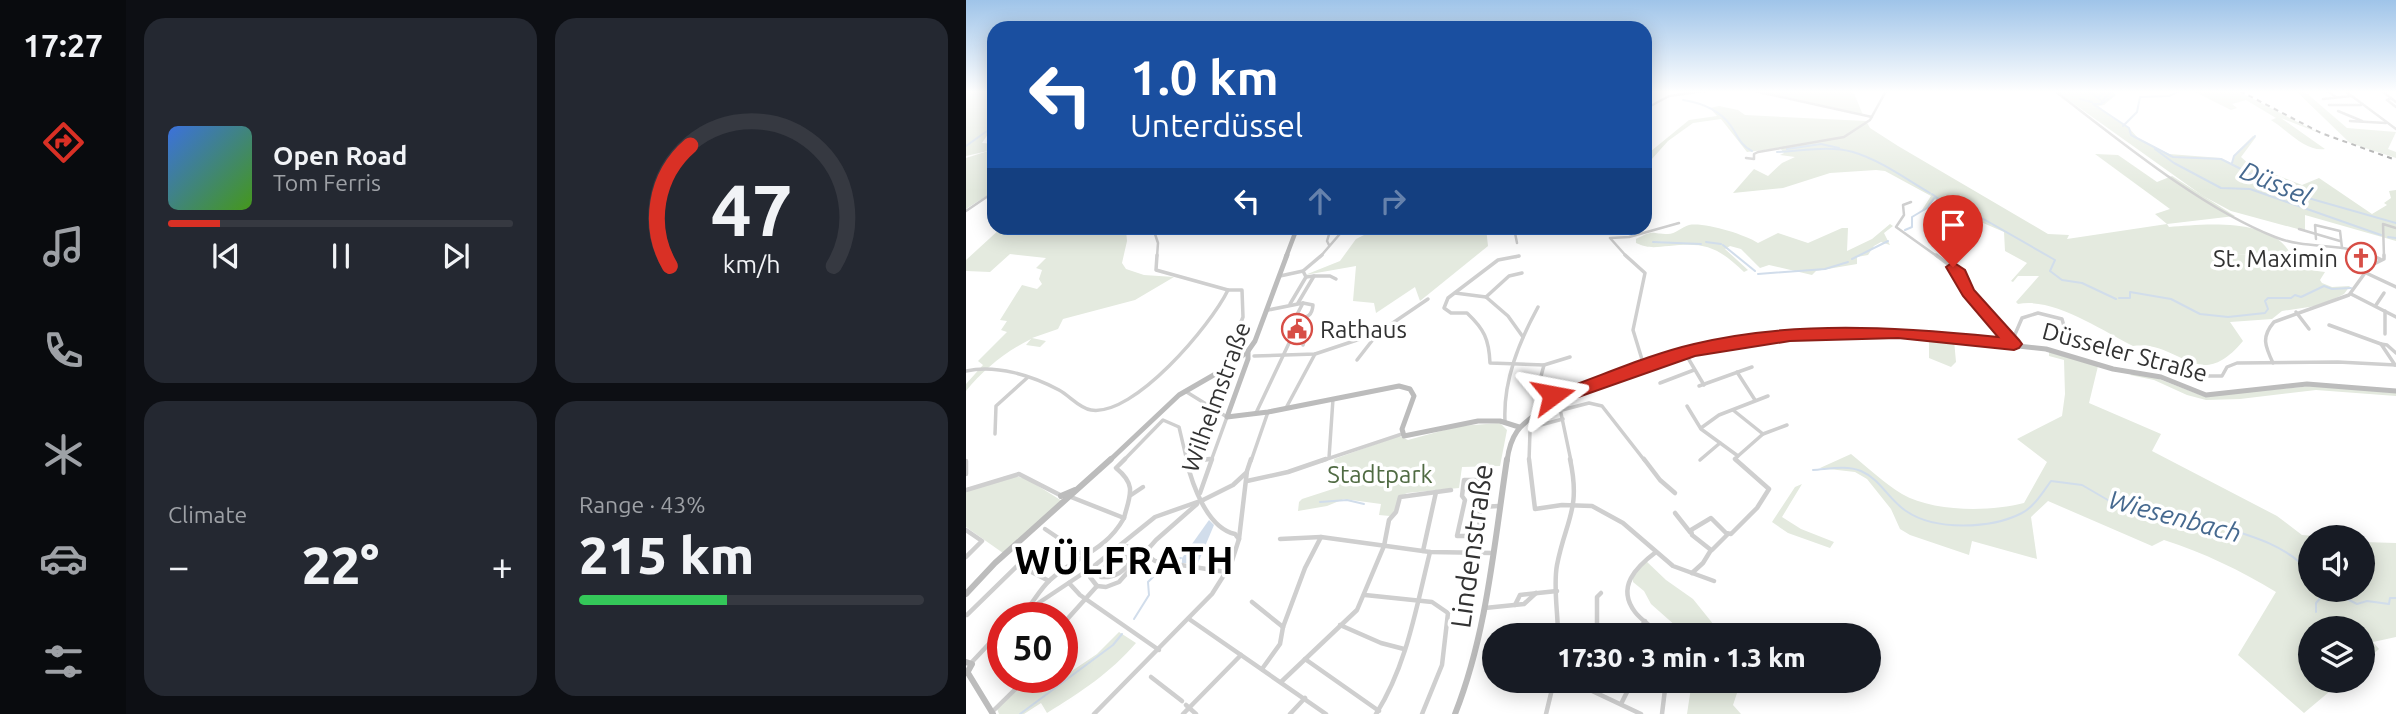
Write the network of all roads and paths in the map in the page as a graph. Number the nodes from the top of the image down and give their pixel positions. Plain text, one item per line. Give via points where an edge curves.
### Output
1 (1862, 124) edge
2 (2102, 124) edge
3 (1746, 158) dead end
4 (987, 197) edge
5 (1911, 202) dead end
6 (966, 211) edge
7 (1679, 223) dead end
8 (2396, 228) edge
9 (2299, 229) dead end
10 (1652, 231) edge
11 (1155, 235) edge
12 (1295, 235) edge
13 (1329, 235) edge
14 (1338, 235) edge
15 (1515, 235) edge
16 (1636, 235) edge
17 (2316, 236) junction
18 (2340, 241) junction
19 (1517, 243) dead end
20 (1329, 245) junction
21 (2342, 248) junction
22 (1519, 256) dead end
23 (2379, 260) junction
24 (1303, 271) junction
25 (2364, 272) junction
26 (1522, 273) dead end
27 (1280, 276) junction
28 (1314, 276) junction
29 (1306, 277) junction
30 (1336, 279) dead end
31 (2396, 287) edge
32 (1228, 290) junction
33 (1455, 293) junction
34 (2384, 293) dead end
35 (2350, 294) junction
36 (1486, 297) junction
37 (1428, 299) dead end
38 (1301, 303) junction
39 (1290, 304) junction
40 (2375, 306) junction
41 (1538, 307) dead end
42 (1268, 310) junction
43 (2385, 311) junction
44 (2296, 312) junction
45 (2396, 317) edge
46 (1296, 319) junction
47 (2329, 325) dead end
48 (2309, 329) dead end
49 (1378, 332) junction
50 (2385, 334) dead end
51 (1523, 337) junction
52 (1290, 340) junction
53 (2013, 342) junction
54 (2381, 344) junction
55 (1303, 345) dead end
56 (1685, 353) junction
57 (2396, 353) edge
58 (1251, 354) junction
59 (1315, 354) junction
60 (2124, 354) dead end
61 (1282, 355) junction
62 (1570, 357) dead end
63 (1357, 360) dead end
64 (1237, 362) junction
65 (1247, 363) junction
66 (1515, 363) junction
67 (2273, 363) junction
68 (1544, 365) junction
69 (2396, 365) edge
70 (1644, 366) junction
71 (1752, 367) dead end
72 (1694, 370) junction
73 (966, 371) edge
74 (1737, 372) junction
75 (2208, 376) dead end
76 (1027, 378) junction
77 (1660, 383) dead end
78 (1185, 391) junction
79 (2396, 391) edge
80 (1768, 396) dead end
81 (1556, 397) junction
82 (1334, 399) junction
83 (1755, 400) junction
84 (1687, 406) dead end
85 (1286, 409) junction
86 (1562, 410) junction
87 (1733, 410) junction
88 (1268, 412) junction
89 (1229, 414) junction
90 (1255, 415) junction
91 (1563, 419) junction
92 (1505, 421) junction
93 (1787, 425) dead end
94 (1519, 427) junction
95 (1700, 429) junction
96 (1402, 434) junction
97 (1763, 434) junction
98 (995, 435) dead end
99 (1721, 442) junction
100 (1738, 456) junction
101 (1329, 458) junction
102 (1212, 459) junction
103 (1700, 460) dead end
104 (966, 461) edge
105 (1188, 461) junction
106 (1247, 472) junction
107 (966, 474) edge
108 (1247, 481) junction
109 (1084, 485) junction
110 (1143, 486) dead end
111 (966, 490) edge
112 (1451, 490) dead end
113 (1437, 491) junction
114 (1200, 493) junction
115 (1675, 493) dead end
116 (1131, 495) junction
117 (1061, 496) junction
118 (1070, 498) junction
119 (1203, 500) junction
120 (1499, 506) junction
121 (1576, 506) junction
122 (1480, 507) junction
123 (1675, 513) dead end
124 (1124, 518) junction
125 (1045, 529) dead end
126 (1241, 529) junction
127 (966, 530) edge
128 (1690, 532) junction
129 (1235, 534) junction
130 (1728, 534) junction
131 (1321, 537) junction
132 (1239, 539) junction
133 (1280, 539) dead end
134 (1122, 545) junction
135 (1384, 546) junction
136 (1423, 551) junction
137 (1430, 552) junction
138 (1656, 552) junction
139 (1710, 552) junction
140 (1492, 553) junction
141 (1143, 554) junction
142 (1084, 556) junction
143 (966, 557) edge
144 (1106, 565) junction
145 (1094, 566) junction
146 (1226, 572) junction
147 (1692, 573) junction
148 (1087, 574) junction
149 (1049, 581) junction
150 (1714, 581) dead end
151 (1069, 583) junction
152 (1097, 586) junction
153 (1557, 591) junction
154 (1536, 593) junction
155 (1601, 593) dead end
156 (966, 594) edge
157 (1365, 594) junction
158 (1087, 599) junction
159 (1417, 601) junction
160 (1034, 602) edge
161 (1040, 602) edge
162 (1252, 602) dead end
163 (1515, 605) junction
164 (1078, 608) edge
165 (1485, 608) junction
166 (967, 615) edge
167 (1189, 619) junction
168 (1645, 621) edge
169 (1558, 623) edge
170 (1597, 623) edge
171 (1340, 625) junction
172 (1283, 627) junction
173 (987, 646) edge
174 (1404, 649) junction
175 (1159, 650) junction
176 (1241, 655) junction
177 (1305, 659) junction
178 (968, 662) edge
179 (1262, 668) junction
180 (967, 673) edge
181 (1151, 677) dead end
182 (1281, 682) junction
183 (1012, 693) edge
184 (1551, 693) edge
185 (1598, 693) edge
186 (1627, 693) edge
187 (1665, 693) edge
188 (1305, 698) junction
189 (1622, 704) junction
190 (1186, 705) junction
191 (1377, 712) edge
192 (993, 713) edge
193 (1094, 714) edge
194 (1183, 714) edge
195 (1196, 714) edge
196 (1290, 714) edge
197 (1326, 714) edge
198 (1422, 714) edge
199 (1455, 714) edge
200 (1545, 714) edge
201 (1641, 714) edge
202 (1662, 714) edge

1 - 3 street via 1844,137
2 - 21 street via 2206,198 2284,241
4 - 6 street
5 - 53 street via 1903,205 1904,215 1896,227 1960,273 1968,293
7 - 10 street
8 - 23 street via 2383,224 2384,258
9 - 17 street
11 - 32 street via 1159,271
12 - 27 main road, Wilhelmstraße
13 - 20 street
14 - 20 street
15 - 19 street
16 - 70 street via 1611,238 1611,242 1645,273 1633,330
17 - 18 street
17 - 18 street via 2315,225 2340,232
18 - 21 street
20 - 24 street via 1318,262
21 - 23 street
22 - 33 street via 1498,260
23 - 25 street
24 - 27 street
24 - 29 street
25 - 31 street
25 - 35 street
26 - 36 street via 1509,276
27 - 42 main road, Wilhelmstraße
28 - 29 street
28 - 30 street
28 - 38 street
29 - 39 street
32 - 64 street via 1242,290 1244,301 1229,358
32 - 76 street via 1190,346 1116,405 1089,409
33 - 36 street
33 - 66 street via 1444,307 1451,313 1467,313 1487,333 1489,362
34 - 40 street
35 - 40 street
35 - 44 street via 2333,304
36 - 51 street
37 - 49 street
38 - 39 street
38 - 46 street
38 - 46 street via 1313,305 1312,313
39 - 42 street
40 - 43 street
41 - 51 street
42 - 58 main road, Wilhelmstraße
43 - 45 street
43 - 50 street
44 - 48 street
44 - 67 street via 2281,316 2267,330 2265,352
46 - 52 street
47 - 54 street
49 - 59 street
49 - 63 street
51 - 66 street
52 - 55 street via 1305,339
52 - 61 street
53 - 56 main road, Düsseler Straße via 1911,333 1822,333 1763,338
53 - 60 street via 2021,319 2029,313 2045,314 2063,319 2067,337
53 - 79 main road, Düsseler Straße via 2161,377 2201,394 2316,384
54 - 57 street
54 - 69 street
56 - 70 main road, Düsseler Straße
56 - 72 street
58 - 61 street
58 - 64 main road
58 - 65 main road, Wilhelmstraße
59 - 61 street
59 - 85 street
61 - 90 street
62 - 68 street
64 - 65 main road
64 - 78 main road
65 - 89 main road, Wilhelmstraße
66 - 68 street
66 - 92 street via 1505,399
67 - 69 street
67 - 75 street via 2232,364 2222,376
68 - 81 street via 1540,380
70 - 81 main road, Düsseler Straße
71 - 74 street
72 - 74 street via 1702,386
72 - 77 street
73 - 76 street via 980,368
74 - 83 street
76 - 98 street via 996,406
78 - 89 street via 1220,414
78 - 109 main road
80 - 83 street
81 - 86 street
81 - 94 main road, Lindenstraße
82 - 85 main road
82 - 96 main road via 1393,387 1410,389 1414,398
82 - 101 street
83 - 87 street
84 - 95 street
85 - 88 main road
86 - 91 street
86 - 115 street via 1588,403 1602,406
87 - 95 street
87 - 97 street
88 - 90 main road
88 - 106 street
89 - 90 main road
89 - 102 street, Wilhelmstraße
91 - 121 street
91 - 121 street via 1530,431 1535,509
92 - 94 main road
92 - 96 main road via 1456,425 1409,438
93 - 97 street
94 - 120 main road, Lindenstraße via 1506,453
95 - 99 street
96 - 101 street
97 - 100 street
99 - 100 street
99 - 103 street
100 - 130 street via 1735,459 1769,489 1757,509
101 - 108 street
102 - 105 street
102 - 114 street, Wilhelmstraße
104 - 107 street
105 - 114 street via 1191,480
105 - 116 street via 1180,427 1163,421 1116,468 1129,480
106 - 108 street
106 - 119 street
108 - 126 street
109 - 117 main road
109 - 118 main road
110 - 116 street
111 - 117 street via 1018,474
112 - 113 street
113 - 135 street via 1400,497
113 - 136 street
114 - 119 street, Wilhelmstraße
116 - 124 street
117 - 118 street
118 - 124 street
118 - 156 main road
119 - 129 street via 1224,531
119 - 134 street, Wilhelmstraße via 1156,517
119 - 141 street
120 - 122 street
120 - 140 main road, Lindenstraße
121 - 138 street via 1605,512
121 - 153 street via 1557,566
122 - 122 street via 1486,480 1464,480 1457,536 1479,536
123 - 128 street
124 - 142 street via 1114,536
125 - 142 street
126 - 129 street
126 - 132 street
127 - 143 street via 982,541
128 - 130 street via 1712,517
128 - 139 street
129 - 132 street
130 - 139 street
131 - 133 street
131 - 135 street
131 - 172 street
132 - 146 street
134 - 141 street
134 - 145 street, Wilhelmstraße
135 - 136 street
135 - 157 street
136 - 137 street
137 - 140 street
137 - 159 street
138 - 147 street via 1673,566
138 - 168 street via 1637,565 1629,580 1630,601
139 - 147 street
140 - 165 main road, Lindenstraße
141 - 146 street via 1171,565
141 - 152 street via 1123,580 1105,588
142 - 149 street
144 - 144 street via 1119,555 1132,559 1113,577 1101,577
144 - 145 street
145 - 148 street, Wilhelmstraße
146 - 167 street
147 - 150 street
148 - 151 street, Wilhelmstraße
148 - 152 street
149 - 160 street
149 - 166 street via 1018,565
151 - 158 street
151 - 161 street, Wilhelmstraße
152 - 158 street
153 - 154 street
153 - 169 street
154 - 163 street via 1528,602
154 - 163 street via 1520,595
155 - 170 street
157 - 159 street
157 - 171 street via 1357,610
158 - 164 street
158 - 175 street
159 - 174 street
159 - 198 street via 1432,602 1448,614 1449,626 1438,674
162 - 172 street
163 - 165 street
165 - 199 main road, Lindenstraße
167 - 175 street
167 - 176 street
171 - 174 street
171 - 177 street
172 - 179 street via 1280,644
173 - 178 street
174 - 191 street via 1397,675
175 - 193 street
176 - 179 street
176 - 190 street
177 - 182 street
177 - 191 street
178 - 180 main road via 971,668
179 - 182 street
180 - 192 main road
181 - 190 street
182 - 188 street
183 - 192 street
184 - 200 street
185 - 189 street
186 - 189 street
187 - 202 street
188 - 196 street
188 - 197 street
189 - 201 street
190 - 194 street
190 - 195 street

